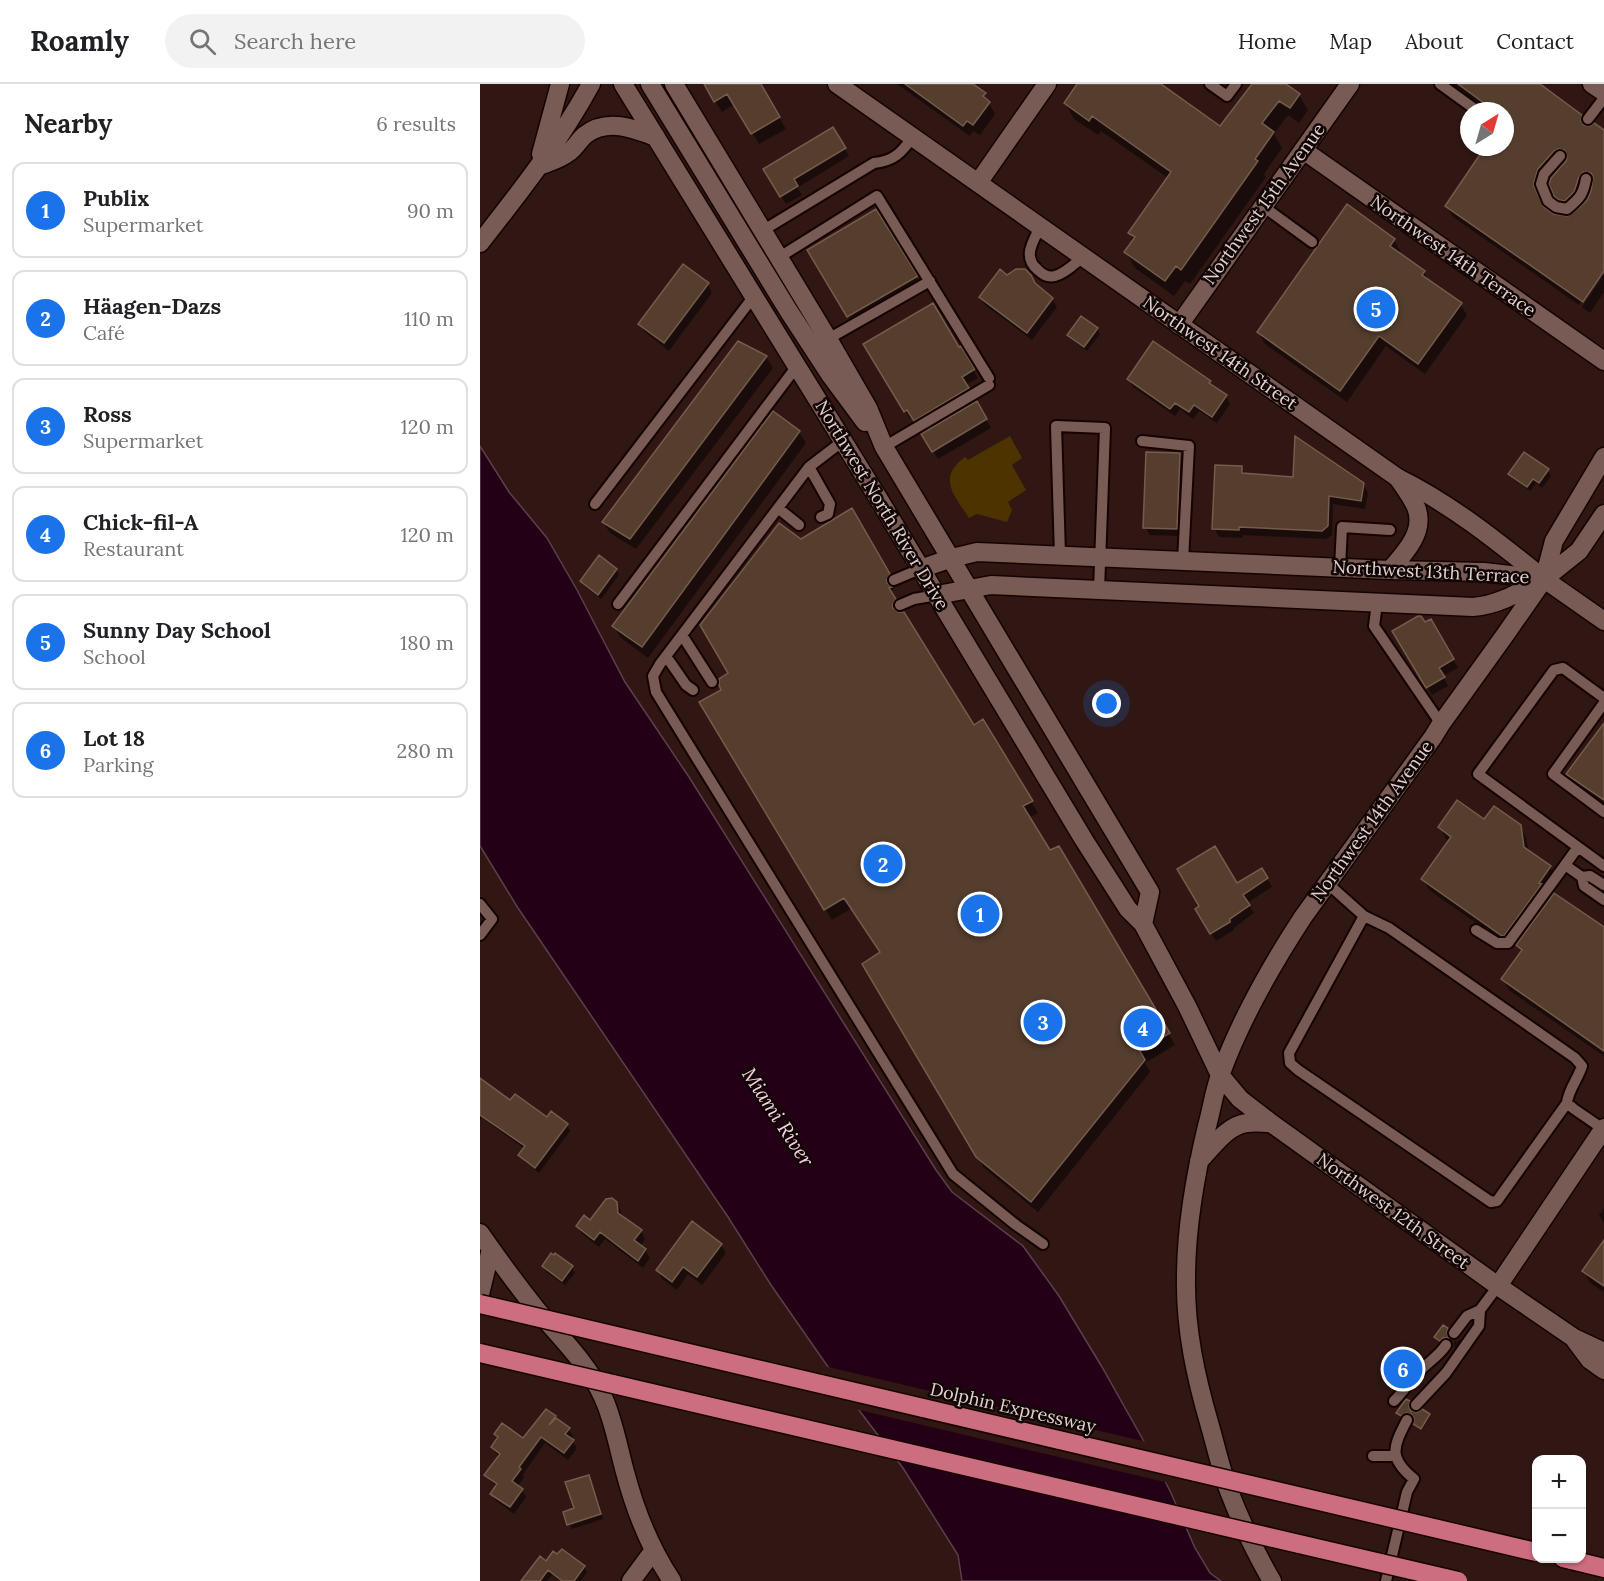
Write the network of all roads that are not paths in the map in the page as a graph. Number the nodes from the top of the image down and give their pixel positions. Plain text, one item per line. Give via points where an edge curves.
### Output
1 (560, 84) edge
2 (591, 84) edge
3 (623, 84) edge
4 (650, 84) edge
5 (674, 84) edge
6 (837, 84) edge
7 (1210, 84) edge
8 (1236, 84) edge
9 (1350, 84) edge
10 (1440, 84) edge
11 (1592, 84) edge
12 (1044, 85) edge
13 (1604, 92) edge
14 (1604, 98) edge
15 (1465, 102) edge
16 (1588, 119) dead end
17 (656, 137) junction
18 (913, 137) junction
19 (1303, 150) junction
20 (1560, 156) dead end
21 (538, 167) junction
22 (1586, 179) dead end
23 (978, 183) junction
24 (1264, 207) junction
25 (1040, 227) junction
26 (762, 231) junction
27 (1312, 242) dead end
28 (480, 243) edge
29 (1083, 257) junction
30 (778, 258) junction
31 (930, 281) junction
32 (754, 296) junction
33 (1179, 325) junction
34 (828, 339) junction
35 (1604, 361) edge
36 (797, 366) junction
37 (843, 441) junction
38 (1142, 441) dead end
39 (884, 447) junction
40 (1604, 457) edge
41 (809, 467) junction
42 (1398, 478) junction
43 (595, 504) dead end
44 (778, 508) junction
45 (1604, 514) edge
46 (821, 517) dead end
47 (799, 525) dead end
48 (1390, 530) dead end
49 (1060, 555) junction
50 (1099, 557) junction
51 (952, 558) junction
52 (1183, 561) junction
53 (1340, 568) junction
54 (921, 569) junction
55 (1390, 570) junction
56 (1544, 579) junction
57 (894, 580) dead end
58 (969, 589) junction
59 (1099, 590) junction
60 (936, 595) junction
61 (1377, 603) junction
62 (618, 604) dead end
63 (900, 605) dead end
64 (1604, 621) edge
65 (682, 635) junction
66 (666, 656) junction
67 (712, 682) dead end
68 (693, 690) dead end
69 (1604, 698) edge
70 (1604, 703) edge
71 (1441, 724) junction
72 (1604, 812) edge
73 (1578, 847) junction
74 (1565, 865) junction
75 (1604, 866) edge
76 (1582, 877) junction
77 (1327, 883) junction
78 (1604, 885) edge
79 (1604, 900) edge
80 (480, 904) edge
81 (1364, 916) junction
82 (1143, 924) junction
83 (1476, 930) dead end
84 (480, 935) edge
85 (1220, 1075) junction
86 (1567, 1103) junction
87 (1271, 1123) junction
88 (1604, 1129) edge
89 (1198, 1162) junction
90 (480, 1233) edge
91 (1043, 1244) dead end
92 (491, 1249) junction
93 (1498, 1286) junction
94 (480, 1294) edge
95 (480, 1304) edge
96 (1480, 1310) junction
97 (1454, 1333) dead end
98 (1574, 1338) junction
99 (1446, 1345) dead end
100 (1604, 1352) edge
101 (480, 1353) edge
102 (1604, 1370) edge
103 (1394, 1401) dead end
104 (1416, 1405) dead end
105 (1407, 1420) dead end
106 (1373, 1456) dead end
107 (1395, 1456) junction
108 (654, 1550) junction
109 (1532, 1551) edge
110 (1584, 1563) edge
111 (1604, 1568) edge
112 (631, 1581) edge
113 (672, 1581) edge
114 (1272, 1581) edge
115 (1386, 1581) edge
116 (1458, 1581) edge

1 - 21 main road
2 - 21 main road
3 - 17 main road, Northwest North River Drive
4 - 39 main road via 788,310
5 - 26 main road, Northwest North River Drive
6 - 18 main road, Northwest 14th Street
7 - 8 lane via 1227,96
9 - 19 main road, Northwest 15th Avenue
10 - 15 lane
11 - 13 main road
12 - 23 main road
14 - 16 lane
17 - 21 main road via 636,129 601,126 586,134 570,152
17 - 32 main road, Northwest North River Drive
18 - 23 main road, Northwest 14th Street
18 - 26 lane via 901,153 874,164
19 - 24 main road, Northwest 15th Avenue
19 - 35 main road, Northwest 14th Terrace
20 - 22 lane via 1541,184 1548,201 1567,209 1584,192
21 - 28 main road
23 - 25 main road, Northwest 14th Street
24 - 27 lane
24 - 33 main road, Northwest 15th Avenue
25 - 29 main road, Northwest 14th Street
25 - 29 lane via 1029,258 1043,275 1058,275
26 - 30 main road, Northwest North River Drive
29 - 33 main road, Northwest 14th Street
30 - 31 lane via 877,196
30 - 34 main road, Northwest North River Drive
31 - 34 lane
31 - 39 lane via 989,382
32 - 36 main road, Northwest North River Drive
32 - 43 lane
33 - 42 main road, Northwest 14th Street
34 - 39 main road, Northwest North River Drive
36 - 37 main road, Northwest North River Drive
36 - 62 lane
37 - 41 lane
37 - 54 main road, Northwest North River Drive
38 - 52 lane via 1189,446
39 - 51 main road, Northwest North River Drive
40 - 56 main road, Northwest 14th Avenue via 1554,541
41 - 44 lane
41 - 46 lane via 830,504 828,514
42 - 55 main road via 1417,509 1417,526 1410,546
42 - 56 main road, Northwest 14th Street via 1426,492
44 - 47 lane
44 - 65 lane
45 - 56 main road, Northwest 14th Avenue via 1579,552
48 - 53 lane via 1342,527
49 - 50 main road, Northwest 13th Terrace
49 - 50 lane via 1056,426 1105,428
49 - 51 main road, Northwest 13th Terrace via 977,552
50 - 52 main road, Northwest 13th Terrace
50 - 59 lane
51 - 54 main road, Northwest 13th Terrace
51 - 58 main road, Northwest North River Drive
52 - 53 main road, Northwest 13th Terrace
53 - 55 main road, Northwest 13th Terrace
54 - 57 lane
54 - 60 main road, Northwest North River Drive
55 - 56 main road, Northwest 13th Terrace via 1480,572
56 - 61 main road, Northwest 13th Terrace via 1510,598 1484,606
56 - 64 main road, Northwest 14th Street
56 - 71 main road, Northwest 14th Avenue
58 - 59 main road, Northwest 13th Terrace via 992,585
58 - 60 main road, Northwest 13th Terrace
58 - 82 main road, Northwest North River Drive via 1149,892
59 - 61 main road, Northwest 13th Terrace
60 - 63 lane
60 - 82 main road, Northwest North River Drive via 1128,909
61 - 71 lane via 1374,626
65 - 66 lane
65 - 67 lane
66 - 68 lane
66 - 91 lane via 653,676 656,692 953,1174
69 - 73 lane via 1563,668 1554,669 1478,774
70 - 72 lane via 1553,774
71 - 77 main road, Northwest 14th Avenue
73 - 74 lane
73 - 75 lane
74 - 76 lane
74 - 83 lane via 1508,943 1497,944
76 - 78 lane via 1590,876
76 - 79 lane via 1584,886
77 - 81 lane
77 - 85 main road, Northwest 14th Avenue via 1276,960
80 - 84 lane via 492,919
81 - 86 lane via 1389,928 1575,1058 1582,1066
81 - 86 lane via 1288,1053 1290,1063 1491,1202 1497,1201
82 - 85 main road, Northwest North River Drive
85 - 87 main road, Northwest 12th Street via 1240,1099
85 - 89 main road
86 - 88 lane
87 - 89 main road via 1238,1125
87 - 93 main road, Northwest 12th Street
88 - 93 main road
89 - 114 main road via 1185,1280 1192,1350 1228,1489
90 - 92 main road
92 - 94 main road
92 - 108 main road via 596,1383
93 - 96 lane
93 - 98 main road, Northwest 12th Street
95 - 109 highway, Dolphin Expressway, bridge
96 - 97 lane via 1467,1316
96 - 104 lane via 1479,1326 1446,1373
98 - 100 main road, Northwest 12th Street
98 - 102 main road, Northwest 12th Street via 1590,1360
99 - 103 lane
101 - 116 highway, bridge
105 - 107 lane
106 - 107 lane
107 - 115 lane via 1414,1479 1407,1492
108 - 112 main road
108 - 113 main road
110 - 111 highway

